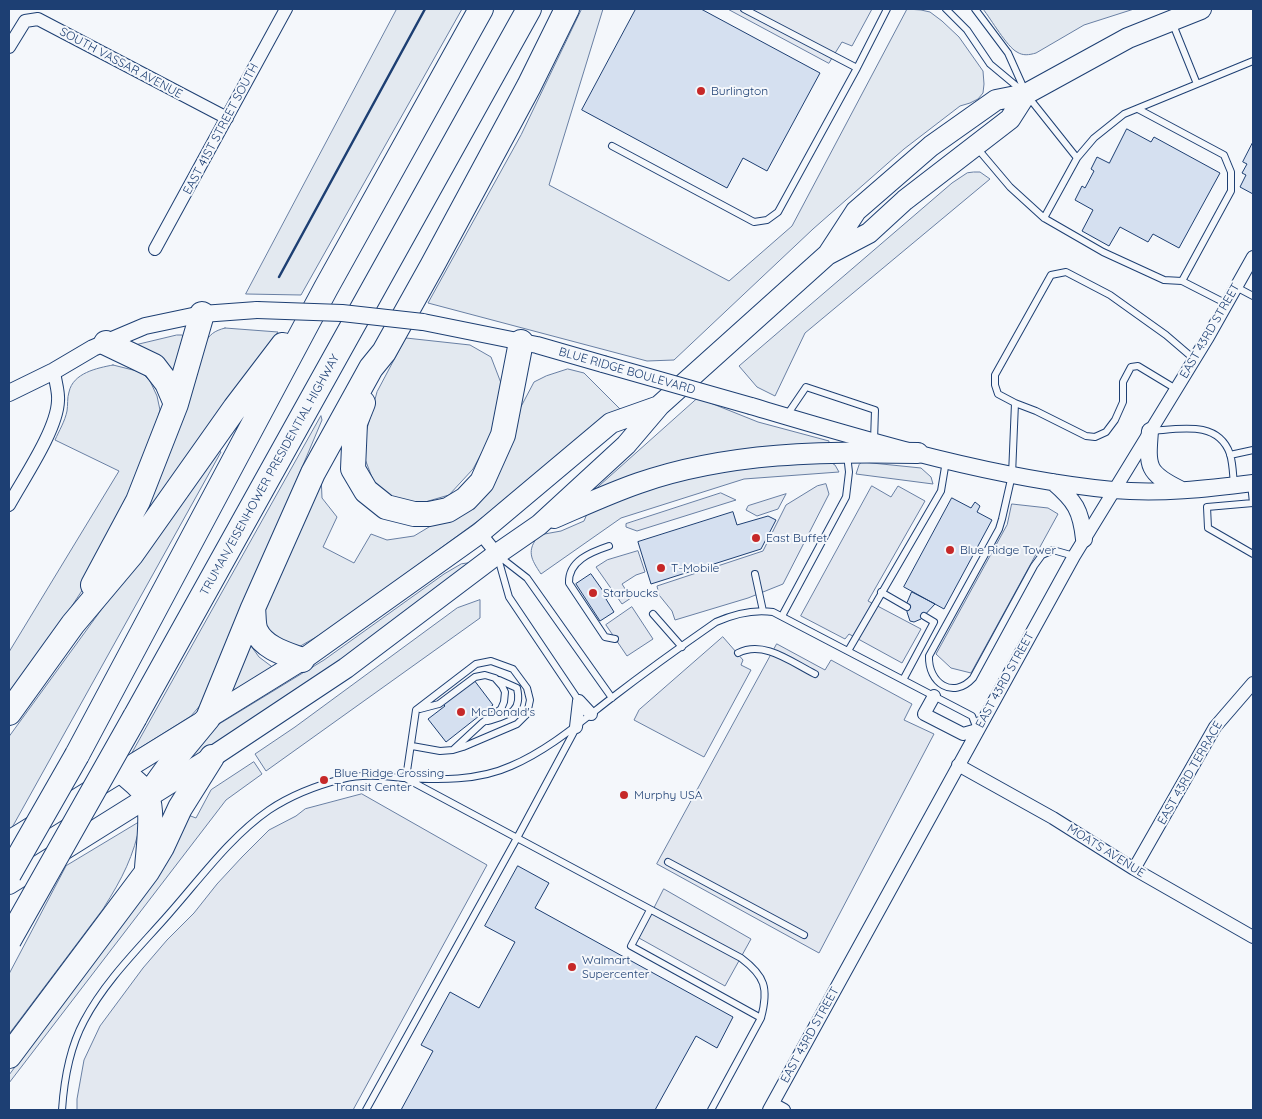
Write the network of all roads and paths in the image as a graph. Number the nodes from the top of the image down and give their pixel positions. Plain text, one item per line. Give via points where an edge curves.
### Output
1 (286, 9) edge
2 (482, 9) edge
3 (530, 9) edge
4 (567, 9) edge
5 (744, 9) edge
6 (887, 9) edge
7 (946, 9) edge
8 (974, 9) edge
9 (1201, 9) edge
10 (1171, 21) junction
11 (9, 47) edge
12 (1253, 61) edge
13 (857, 68) junction
14 (1197, 84) junction
15 (1026, 94) junction
16 (1138, 109) junction
17 (227, 118) junction
18 (975, 145) junction
19 (612, 146) dead end
20 (1076, 158) junction
21 (1044, 218) junction
22 (155, 250) dead end
23 (827, 255) junction
24 (1253, 257) edge
25 (1182, 281) junction
26 (1236, 287) junction
27 (326, 288) junction
28 (1253, 296) edge
29 (1227, 304) junction
30 (202, 314) junction
31 (521, 342) junction
32 (106, 343) junction
33 (384, 352) junction
34 (1194, 360) junction
35 (54, 371) junction
36 (1176, 389) junction
37 (9, 393) edge
38 (1015, 403) junction
39 (176, 404) junction
40 (660, 405) junction
41 (786, 416) junction
42 (1150, 431) junction
43 (874, 442) junction
44 (1253, 450) edge
45 (847, 452) junction
46 (918, 453) junction
47 (1230, 455) junction
48 (946, 460) junction
49 (1012, 475) junction
50 (1053, 482) junction
51 (1252, 483) edge
52 (1234, 485) junction
53 (1114, 490) junction
54 (1182, 490) junction
55 (1253, 502) edge
56 (9, 505) edge
57 (539, 525) junction
58 (480, 533) junction
59 (1084, 539) junction
60 (609, 546) dead end
61 (497, 554) junction
62 (1253, 554) edge
63 (1074, 556) junction
64 (756, 574) dead end
65 (881, 592) junction
66 (907, 607) dead end
67 (253, 608) junction
68 (763, 611) junction
69 (653, 614) dead end
70 (782, 616) junction
71 (924, 616) dead end
72 (73, 624) junction
73 (615, 639) dead end
74 (682, 647) junction
75 (848, 651) junction
76 (738, 653) dead end
77 (302, 660) junction
78 (815, 674) dead end
79 (494, 678) junction
80 (903, 680) junction
81 (1253, 683) edge
82 (934, 696) junction
83 (612, 698) junction
84 (579, 700) junction
85 (416, 710) junction
86 (9, 713) edge
87 (591, 714) junction
88 (208, 718) junction
89 (482, 723) junction
90 (576, 727) junction
91 (977, 730) junction
92 (412, 746) junction
93 (453, 750) junction
94 (212, 757) junction
95 (958, 765) junction
96 (122, 771) junction
97 (406, 778) junction
98 (147, 798) junction
99 (517, 838) junction
100 (9, 841) edge
101 (668, 862) dead end
102 (1134, 869) junction
103 (147, 872) junction
104 (9, 874) edge
105 (9, 884) edge
106 (650, 910) junction
107 (804, 935) dead end
108 (1253, 938) edge
109 (9, 940) edge
110 (761, 1018) junction
111 (9, 1056) edge
112 (771, 1107) edge
113 (62, 1110) edge
114 (366, 1110) edge
115 (711, 1110) edge
116 (784, 1110) edge

1 - 17 street, EAST 41ST STREET SOUTH
2 - 27 highway
3 - 109 highway, TRUMAN/EISENHOWER PRESIDENTIAL HIGHWAY, bridge
4 - 33 highway via 520,104
5 - 13 lane
6 - 13 lane
7 - 15 lane via 967,30 990,64
8 - 15 lane via 1008,53
9 - 10 main road
10 - 14 lane
10 - 15 main road via 1128,38
11 - 17 street, SOUTH VASSAR AVENUE via 25,21 38,19
12 - 14 lane
13 - 19 lane via 778,212 768,220 754,222
14 - 16 lane
15 - 18 main road via 1010,118
15 - 20 lane
15 - 23 main road via 996,100 931,146 856,211
16 - 20 lane via 1124,114 1094,138
16 - 25 lane via 1224,155 1231,172 1231,191
17 - 22 street, EAST 41ST STREET SOUTH
18 - 21 lane via 1010,187
18 - 23 main road via 869,233
20 - 21 lane
21 - 25 lane via 1103,252 1164,280
23 - 40 main road
24 - 26 street, EAST 43RD STREET
25 - 29 lane
26 - 28 lane
26 - 29 street, EAST 43RD STREET
27 - 72 highway via 235,408 130,556
27 - 104 highway, bridge via 77,755
29 - 34 street, EAST 43RD STREET
30 - 31 street, BLUE RIDGE BOULEVARD, bridge via 257,310 342,313 423,322
30 - 32 street, BLUE RIDGE BOULEVARD via 145,326
30 - 39 highway
31 - 33 highway via 503,435 482,482 466,499 448,510 429,514 386,507 366,491 353,470 355,423
31 - 41 street, BLUE RIDGE BOULEVARD, bridge
32 - 35 street, BLUE RIDGE BOULEVARD
32 - 39 highway via 154,366 167,383
33 - 67 highway via 371,368 313,473
34 - 36 street, EAST 43RD STREET
34 - 38 lane via 1166,335 1110,295 1066,272 1057,272 1051,274 996,375 998,394
35 - 37 street, BLUE RIDGE BOULEVARD
35 - 56 street via 58,400 56,417
36 - 38 lane via 1138,366 1131,367 1123,382 1123,402 1115,420 1106,432 1095,437 1086,436
36 - 42 street, EAST 43RD STREET
38 - 49 lane
39 - 72 highway via 138,501
40 - 57 main road via 626,445
40 - 58 main road via 612,423
41 - 43 street, BLUE RIDGE BOULEVARD
41 - 43 lane via 806,388 875,410
42 - 47 lane via 1200,429 1223,440
42 - 53 street, EAST 43RD STREET
42 - 54 street via 1148,459 1152,469 1164,481
43 - 46 street, BLUE RIDGE BOULEVARD
44 - 47 lane
45 - 46 main road
45 - 57 main road via 764,456 692,469 640,482
45 - 70 lane via 848,487 844,502
46 - 48 street, BLUE RIDGE BOULEVARD
47 - 52 lane
48 - 49 street, BLUE RIDGE BOULEVARD
48 - 65 lane via 941,491
49 - 50 street, BLUE RIDGE BOULEVARD
49 - 63 lane via 999,529 929,656 931,674 947,687 957,689 966,686 1042,555 1053,550
50 - 53 street, BLUE RIDGE BOULEVARD
50 - 59 street via 1075,504
51 - 52 street, BLUE RIDGE BOULEVARD
51 - 55 lane
52 - 54 street, BLUE RIDGE BOULEVARD
53 - 54 street, BLUE RIDGE BOULEVARD
53 - 59 street, EAST 43RD STREET
55 - 62 lane via 1207,507 1208,528
57 - 61 main road
58 - 61 street
58 - 77 main road
59 - 63 street, EAST 43RD STREET
60 - 73 lane via 574,565 570,570 569,583 605,637
61 - 83 lane via 527,578
61 - 84 lane via 510,597
61 - 94 main road via 346,668
63 - 91 street, EAST 43RD STREET
64 - 68 lane
65 - 66 lane
65 - 75 lane
67 - 77 highway via 256,631 264,642
67 - 88 highway
68 - 70 lane
68 - 74 lane via 734,615 716,622
69 - 74 lane
70 - 75 lane
71 - 80 lane via 934,622
72 - 86 highway
74 - 83 lane
75 - 80 lane
76 - 78 lane via 754,648 764,649
77 - 88 main road
79 - 85 lane via 485,675 475,677 440,704
79 - 89 lane via 505,692 504,702 501,709
79 - 89 lane via 517,688 519,702 509,715
80 - 82 lane
81 - 102 street, EAST 43RD TERRACE via 1215,727
82 - 91 lane via 972,716
82 - 91 street via 924,714 963,734
83 - 87 lane
84 - 87 street
84 - 90 street
85 - 92 lane
85 - 93 lane via 476,664 491,661 513,669 527,688 530,700 527,714 517,724
87 - 90 lane
88 - 96 main road
88 - 98 highway
89 - 93 lane
90 - 97 lane via 535,754 496,773 454,779
90 - 99 lane
91 - 95 street, EAST 43RD STREET
92 - 93 lane
92 - 97 lane
94 - 98 main road
94 - 103 highway via 180,808
95 - 102 street, MOATS AVENUE via 1053,818
95 - 112 street, EAST 43RD STREET
96 - 98 highway
96 - 100 main road
97 - 99 lane
97 - 113 lane via 362,776 324,785 270,810 240,835 94,1003 71,1053
98 - 103 highway via 150,813
98 - 105 main road
99 - 106 lane
99 - 114 lane
101 - 107 lane
102 - 108 street, MOATS AVENUE
103 - 111 highway
106 - 110 lane via 741,958 755,969 765,987
106 - 110 lane via 631,946
110 - 115 lane
112 - 116 street

